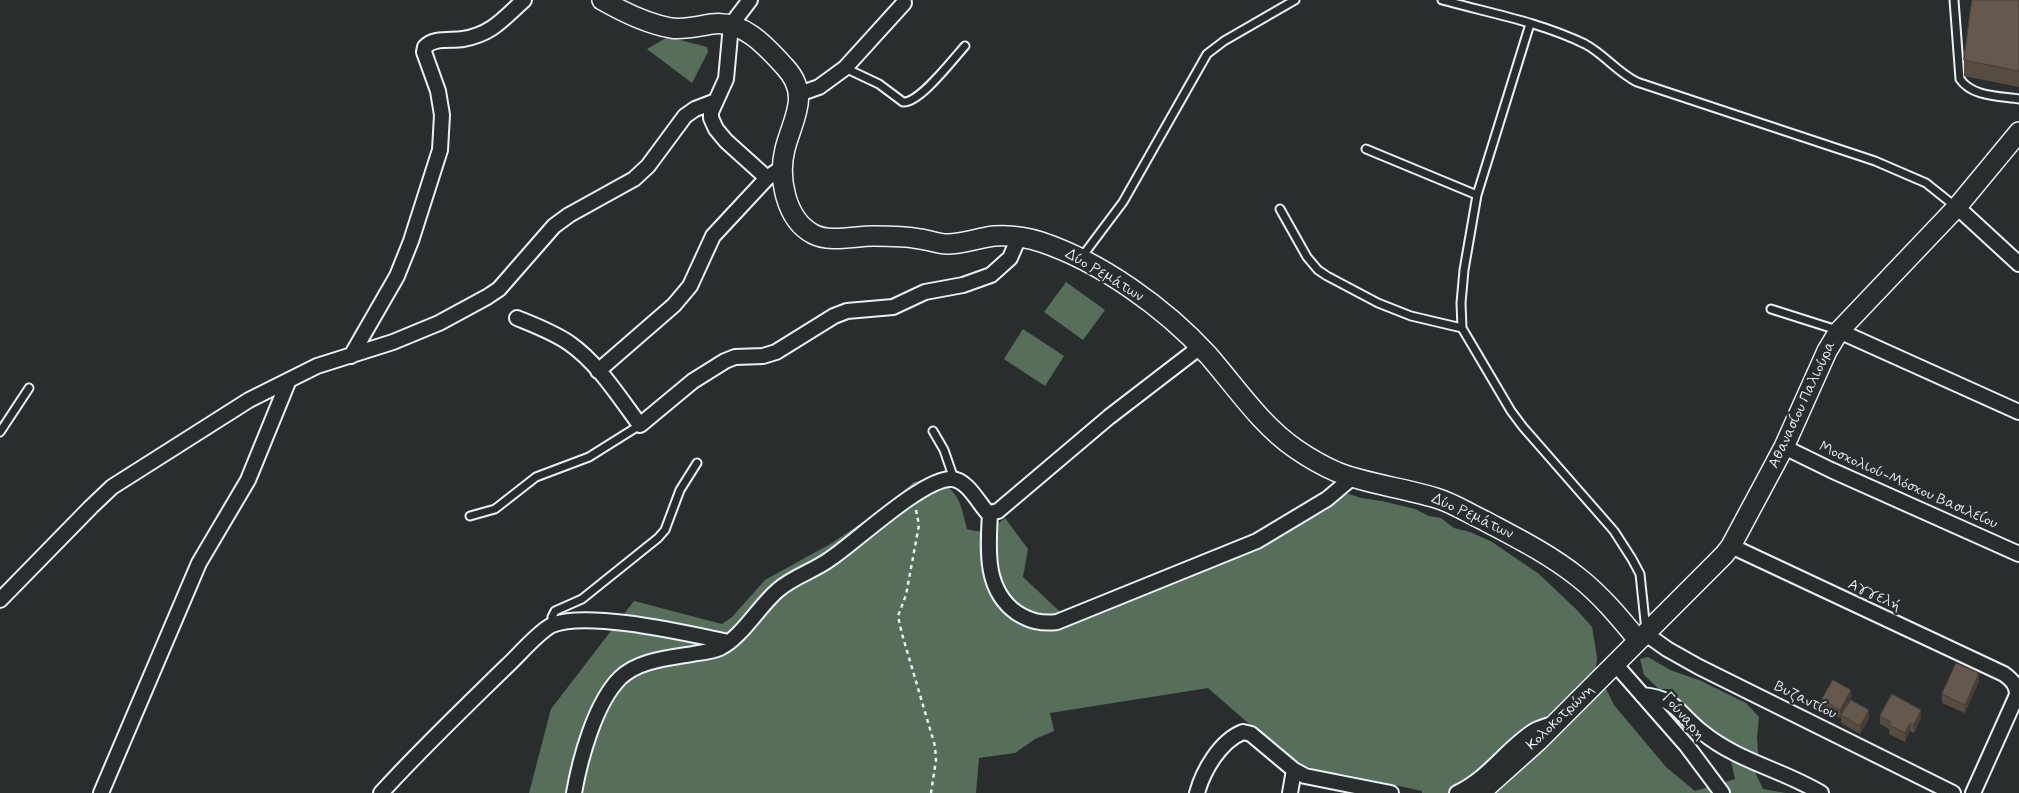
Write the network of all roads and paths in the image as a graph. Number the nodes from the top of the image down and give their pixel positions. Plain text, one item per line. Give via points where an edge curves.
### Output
1 (524, 0) edge
2 (602, 0) edge
3 (750, 0) edge
4 (1295, 0) edge
5 (1442, 0) edge
6 (1954, 0) edge
7 (904, 3) dead end
8 (1530, 24) junction
9 (732, 25) junction
10 (965, 46) dead end
11 (845, 68) junction
12 (798, 94) junction
13 (2019, 99) edge
14 (716, 101) junction
15 (2019, 132) edge
16 (1366, 149) dead end
17 (783, 167) junction
18 (767, 178) junction
19 (1477, 195) junction
20 (1957, 207) junction
21 (1280, 209) dead end
22 (1019, 237) junction
23 (1081, 259) junction
24 (2019, 264) edge
25 (1771, 309) dead end
26 (516, 318) dead end
27 (1462, 328) junction
28 (1839, 331) junction
29 (1200, 347) junction
30 (351, 356) junction
31 (598, 371) junction
32 (288, 382) junction
33 (29, 388) dead end
34 (2019, 412) edge
35 (640, 425) junction
36 (0, 432) edge
37 (933, 432) dead end
38 (1784, 447) junction
39 (697, 463) dead end
40 (1353, 477) junction
41 (954, 479) junction
42 (919, 492) junction
43 (990, 514) junction
44 (470, 516) dead end
45 (1731, 546) junction
46 (2019, 554) edge
47 (0, 600) edge
48 (552, 626) junction
49 (1642, 637) junction
50 (729, 642) junction
51 (1616, 665) junction
52 (1642, 695) junction
53 (1556, 723) junction
54 (1294, 770) junction
55 (101, 793) edge
56 (381, 793) edge
57 (574, 793) edge
58 (931, 793) edge
59 (1197, 793) edge
60 (1290, 793) edge
61 (1391, 793) edge
62 (1457, 793) edge
63 (1480, 793) edge
64 (1722, 793) edge
65 (1821, 793) edge
66 (1953, 793) edge
67 (1973, 793) edge

1 - 30 street via 485,34 460,40 433,41 425,46 442,115 440,150 397,276
2 - 9 street, Δύο Ρεμάτων via 649,22 672,28
3 - 9 street
4 - 23 lane via 1207,54 1123,202
5 - 8 lane
6 - 13 lane via 1960,79 1975,92
7 - 11 street
8 - 19 lane
8 - 20 lane via 1562,33 1587,45 1637,82 1875,161 1917,178
9 - 12 street, Δύο Ρεμάτων via 752,35 785,67 795,80
9 - 14 street via 726,79
10 - 11 lane via 921,93 908,102
11 - 12 street via 819,87
12 - 17 street, Δύο Ρεμάτων via 798,110 785,149
14 - 18 street via 711,118 719,133
14 - 30 street via 684,116 648,166 634,179 560,221 488,297 430,327
15 - 20 street, Αθανασίου Παλιούρα
16 - 19 lane
17 - 18 street
17 - 22 street, Δύο Ρεμάτων via 785,192 793,213 802,226 818,236 905,237 949,244 992,236
18 - 31 street via 713,236 690,286 674,305
19 - 27 lane via 1464,270
20 - 24 street
20 - 28 street, Αθανασίου Παλιούρα
21 - 27 lane via 1307,257 1327,276 1411,316
22 - 23 street, Δύο Ρεμάτων via 1041,242
22 - 35 street via 1010,258 991,275 963,285 925,292 893,307 847,311 776,352 725,360 693,381
23 - 29 street, Δύο Ρεμάτων via 1147,301
25 - 28 lane
26 - 31 street via 570,344
27 - 49 lane via 1523,427 1614,531 1632,560 1640,574
28 - 34 street
28 - 38 street, Αθανασίου Παλιούρα
29 - 40 street, Δύο Ρεμάτων via 1279,435 1318,462
29 - 43 street via 1108,417 998,511
30 - 32 street via 317,366
31 - 35 street
32 - 47 street via 249,400 112,488
32 - 55 street via 248,480 199,563
33 - 36 lane
35 - 44 lane via 589,457 536,477 495,509
37 - 41 lane via 944,450
38 - 45 street, Αθανασίου Παλιούρα
38 - 46 street, Mοσχολιού-Μόσχου Βασιλείου
39 - 48 lane via 680,490 665,530 658,538 582,599 555,610
40 - 43 street via 1327,499 1257,541 1057,622 1044,624 1026,619 1010,608 998,593 989,562
40 - 49 street, Δύο Ρεμάτων via 1440,499 1528,544 1578,577
41 - 42 street via 940,481
41 - 43 street via 967,487
42 - 50 street via 832,559 793,578
42 - 58 path via 915,503 919,525 906,595 898,616 936,746
45 - 49 street, Αθανασίου Παλιούρα
45 - 67 street, Αγγελή via 2012,680 2017,695
48 - 50 street via 598,620
48 - 56 street via 418,753
49 - 51 street, Κολοκοτρώνη
49 - 66 street, Βυζαντίου
50 - 57 street via 712,651 647,662 621,678 610,690 598,713 580,763
51 - 52 street, Γούναρη
51 - 53 street, Κολοκοτρώνη
52 - 64 street, Γούναρη via 1687,746
52 - 65 street via 1667,700 1718,744
53 - 62 street via 1535,730 1490,771
53 - 63 street, Κολοκοτρώνη
54 - 59 street via 1251,734 1243,732 1231,739 1212,759
54 - 60 street
54 - 61 street via 1319,780

